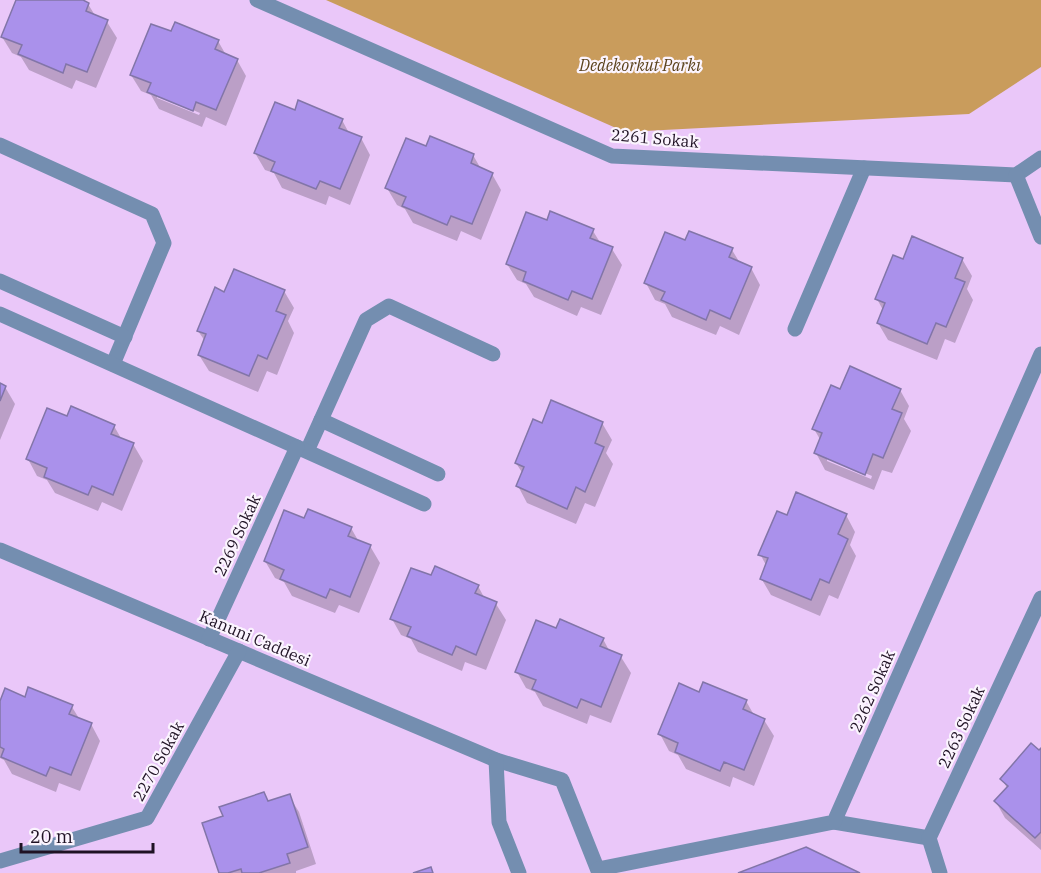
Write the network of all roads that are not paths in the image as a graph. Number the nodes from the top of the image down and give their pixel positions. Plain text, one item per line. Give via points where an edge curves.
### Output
1 (257, 0) edge
2 (0, 145) edge
3 (1041, 158) edge
4 (864, 168) junction
5 (1016, 175) junction
6 (1041, 237) edge
7 (0, 281) edge
8 (0, 314) edge
9 (795, 328) dead end
10 (125, 337) junction
11 (493, 354) dead end
12 (1041, 354) edge
13 (113, 364) junction
14 (321, 420) junction
15 (302, 449) junction
16 (438, 474) dead end
17 (424, 504) dead end
18 (0, 550) edge
19 (1041, 598) edge
20 (209, 639) junction
21 (239, 651) junction
22 (496, 760) junction
23 (834, 822) junction
24 (929, 838) junction
25 (0, 861) edge
26 (598, 871) edge
27 (519, 873) edge
28 (939, 873) edge

1 - 4 street, 2261 Sokak via 612,156
2 - 10 street via 152,214 164,243
3 - 5 street
4 - 5 street, 2261 Sokak
4 - 9 street
5 - 6 street
7 - 10 street
8 - 13 street
10 - 13 street
11 - 14 street, 2269 Sokak via 389,306 366,320
12 - 23 street, 2262 Sokak
13 - 15 street
14 - 15 street, 2269 Sokak
14 - 16 street
15 - 17 street
15 - 20 street, 2269 Sokak
18 - 20 street, Kanuni Caddesi
19 - 24 street, 2263 Sokak
20 - 21 street, Kanuni Caddesi
21 - 22 street, Kanuni Caddesi
21 - 25 street, 2270 Sokak via 147,818
22 - 26 street, Kanuni Caddesi via 562,780
22 - 27 street via 499,822
23 - 24 street
23 - 26 street
24 - 28 street

